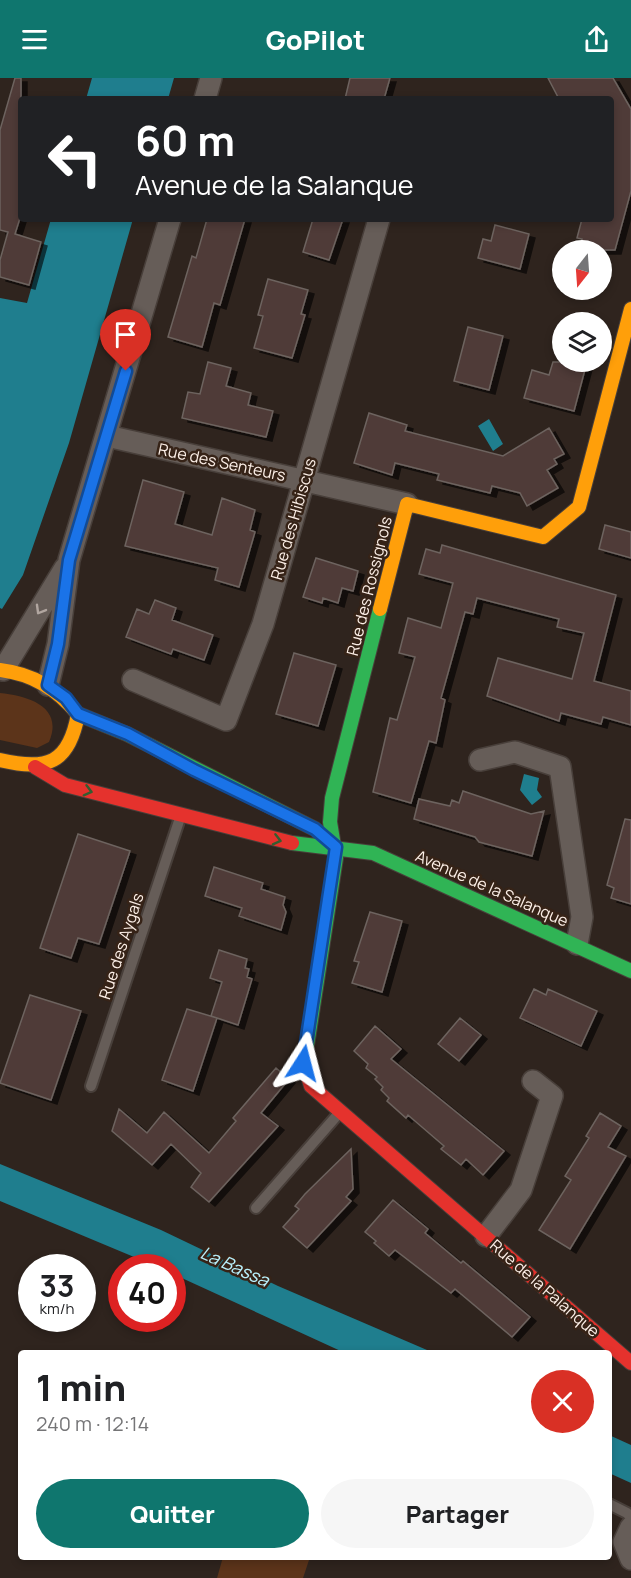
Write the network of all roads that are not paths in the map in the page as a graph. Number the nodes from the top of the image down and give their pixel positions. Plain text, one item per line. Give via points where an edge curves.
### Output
1 (211, 78) edge
2 (206, 96) edge
3 (169, 222) edge
4 (378, 222) edge
5 (631, 309) edge
6 (107, 436) junction
7 (305, 480) junction
8 (407, 504) junction
9 (69, 560) junction
10 (1, 670) edge
11 (134, 680) dead end
12 (48, 685) junction
13 (78, 714) junction
14 (0, 760) edge
15 (480, 760) dead end
16 (36, 767) junction
17 (194, 770) junction
18 (180, 816) junction
19 (336, 847) junction
20 (577, 944) junction
21 (631, 971) edge
22 (533, 1082) dead end
23 (91, 1086) dead end
24 (340, 1112) junction
25 (256, 1208) dead end
26 (486, 1236) junction
27 (631, 1363) edge
28 (612, 1506) edge
29 (631, 1518) edge
30 (631, 1527) edge
31 (631, 1559) edge

1 - 2 street
3 - 6 street
4 - 7 street, Rue des Hibiscus
5 - 8 street, Rue des Rossignols via 579,507 543,537
6 - 7 street, Rue des Senteurs
6 - 9 street
7 - 8 street, Rue des Senteurs
7 - 11 street, Rue des Hibiscus via 263,624 226,720
8 - 19 street, Rue des Rossignols via 332,798 330,822
9 -> 10 street
9 - 12 street via 58,644
10 - 12 street
12 - 13 street via 66,698
13 - 16 street via 76,736 68,751 55,762
13 - 17 street via 128,734
14 - 16 street
15 - 20 street via 515,752 560,767 582,917
16 -> 18 street, Avenue de la Salanque via 65,785
17 - 18 street
17 - 19 street via 315,829
18 -> 19 street, Avenue de la Salanque via 307,847
18 - 23 lane, Rue des Aygals
19 - 20 street, Avenue de la Salanque via 373,853
19 - 24 street, Rue de la Palanque via 303,1063 311,1086
20 - 21 street, Avenue de la Salanque
22 - 26 street, Rue de la Palanque via 552,1096 520,1190
24 - 25 lane
24 - 26 street, Rue de la Palanque
26 - 27 street, Rue de la Palanque
28 - 29 lane
30 - 31 street via 624,1542

